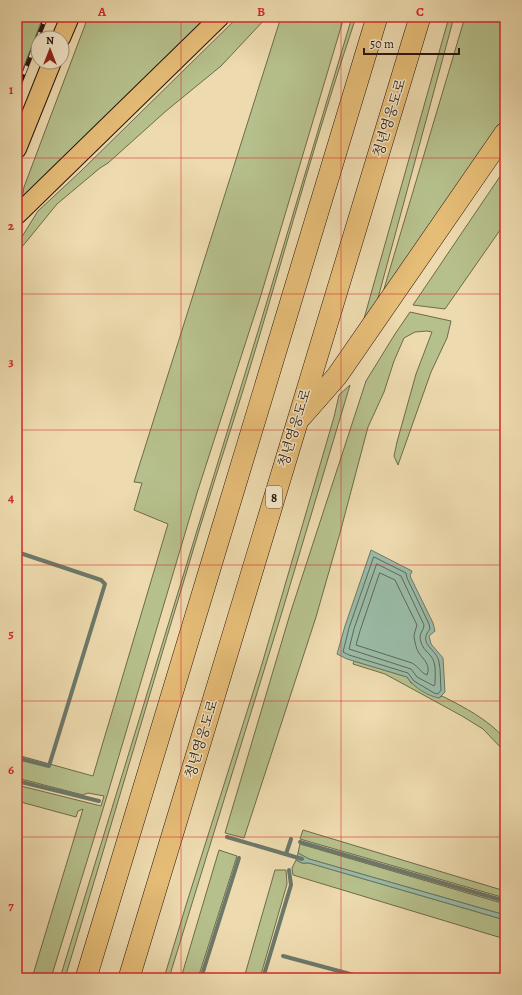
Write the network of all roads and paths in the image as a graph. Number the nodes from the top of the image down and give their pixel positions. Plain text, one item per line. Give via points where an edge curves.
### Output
1 (70, 17) edge
2 (220, 17) edge
3 (377, 17) edge
4 (420, 17) edge
5 (64, 30) edge
6 (49, 70) edge
7 (505, 133) edge
8 (17, 149) edge
9 (17, 215) edge
10 (296, 421) junction
11 (86, 978) edge
12 (129, 978) edge

1 - 5 main road
2 - 9 main road
3 - 11 highway
4 - 10 highway, 청년영웅도로 / 8
6 - 8 main road
7 - 10 highway via 337,376
10 - 12 highway, 청년영웅도로 / 8

